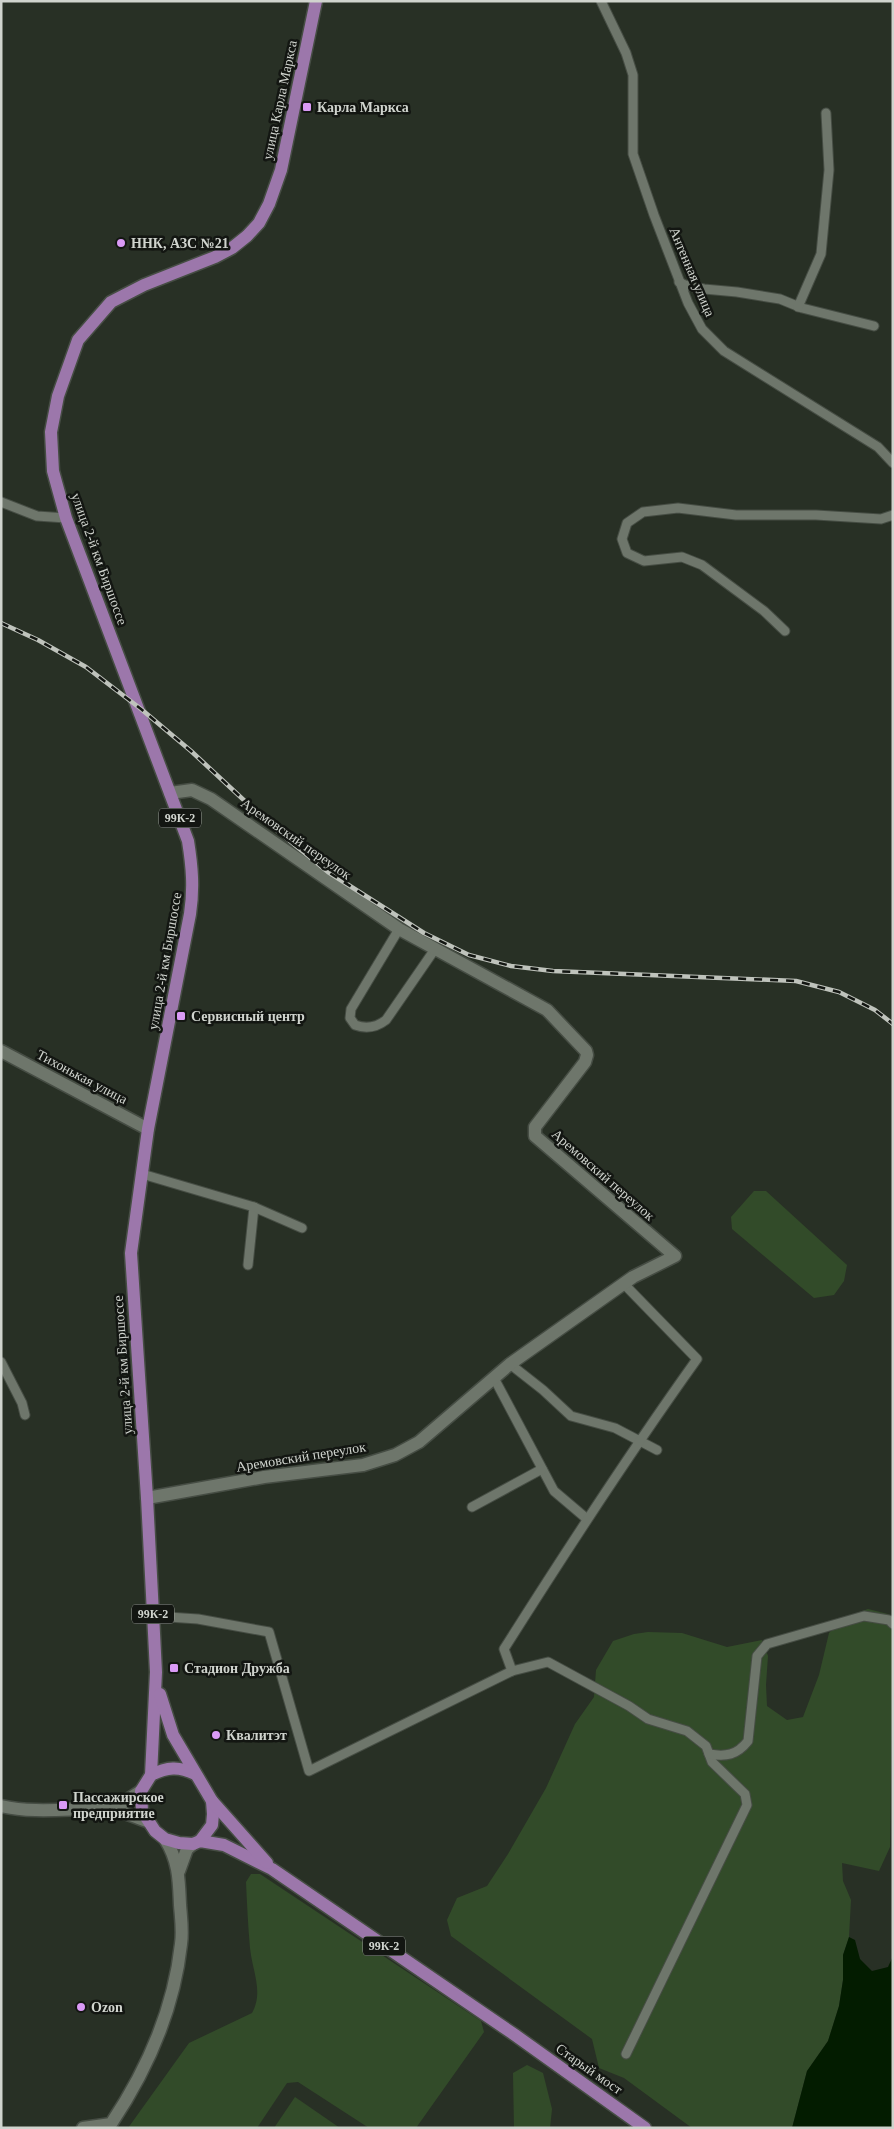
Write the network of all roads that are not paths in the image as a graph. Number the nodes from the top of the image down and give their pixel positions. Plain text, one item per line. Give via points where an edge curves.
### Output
1 (316, 1) edge
2 (601, 1) edge
3 (826, 113) dead end
4 (269, 204) joint
5 (680, 282) junction
6 (798, 307) junction
7 (874, 326) dead end
8 (893, 463) edge
9 (1, 502) edge
10 (893, 515) edge
11 (66, 518) junction
12 (785, 631) dead end
13 (170, 793) junction
14 (399, 928) junction
15 (435, 949) junction
16 (1, 1051) edge
17 (148, 1130) junction
18 (142, 1174) junction
19 (254, 1207) junction
20 (302, 1228) dead end
21 (248, 1265) dead end
22 (624, 1284) junction
23 (1, 1362) edge
24 (510, 1364) junction
25 (494, 1378) junction
26 (25, 1415) dead end
27 (639, 1440) junction
28 (657, 1450) dead end
29 (542, 1470) junction
30 (147, 1498) junction
31 (472, 1507) dead end
32 (586, 1519) junction
33 (153, 1616) junction
34 (893, 1624) edge
35 (512, 1671) junction
36 (156, 1672) junction
37 (709, 1754) junction
38 (195, 1774) junction
39 (151, 1775) junction
40 (141, 1791) junction
41 (212, 1801) junction
42 (1, 1806) edge
43 (106, 1809) junction
44 (148, 1821) junction
45 (165, 1840) junction
46 (196, 1842) junction
47 (272, 1869) junction
48 (179, 1871) junction
49 (626, 2054) dead end
50 (83, 2128) edge
51 (645, 2128) edge

1 - 4 main road, улица Карла Маркса / 99К-2 via 281,170
2 - 5 street, Антенная улица via 633,75 633,154
3 - 6 street via 829,170 821,254
4 - 11 main road, улица 2-й км Биршоссе / 99К-2 via 259,223 232,248 111,302 78,340 58,396 51,432 53,471
5 - 6 street via 780,299
5 - 8 street, Антенная улица via 702,329 724,351 878,447
6 - 7 street
9 - 11 street via 37,516
10 - 12 street via 881,519 736,515 678,508 643,512 626,523 622,539 627,554 644,561 682,557 702,565 764,611
11 - 13 main road, улица 2-й км Биршоссе / 99К-2
13 - 14 street, Аремовский переулок via 192,790 211,799
13 - 17 main road, улица 2-й км Биршоссе / 99К-2 via 188,841 194,889
14 - 15 street, Аремовский переулок
14 - 15 street via 351,1010 350,1018 355,1025 369,1027 386,1020
15 - 22 street, Аремовский переулок via 547,1010 586,1051 585,1062 535,1127 535,1136 674,1256
16 - 17 street, Тихонькая улица
17 - 18 main road, улица 2-й км Биршоссе / 99К-2
18 - 19 street
18 - 30 main road, улица 2-й км Биршоссе / 99К-2 via 131,1253
19 - 20 street
19 - 21 street
22 - 24 street, Аремовский переулок
22 - 27 street via 697,1359
23 - 26 street
24 - 25 street, Аремовский переулок
24 - 27 street via 571,1416 615,1428
25 - 29 street
25 - 30 street, Аремовский переулок via 418,1442 395,1455 363,1465 264,1477
27 - 28 street
27 - 32 street
29 - 31 street
29 - 32 street via 554,1491
30 - 33 main road, улица 2-й км Биршоссе / 99К-2
32 - 35 street via 504,1649
33 - 35 street via 198,1619 269,1632 309,1771
33 - 36 main road, улица 2-й км Биршоссе / 99К-2
34 - 37 street via 889,1620 864,1616 767,1644 757,1656 748,1741 740,1751 721,1756
35 - 37 street via 548,1662 648,1719 687,1731 706,1746
36 - 38 main road, 99К-2 via 161,1704 173,1735
36 - 39 main road, 99К-2
37 - 49 street via 712,1762 745,1794 747,1804
38 - 39 main road via 177,1768
38 - 41 main road, 99К-2
39 - 40 main road, 99К-2
40 - 43 street
40 - 44 main road via 142,1812
41 - 46 main road via 212,1825
41 - 47 main road, 99К-2
42 - 43 street via 46,1811
43 - 44 street
44 - 45 main road
45 - 46 main road, 99К-2
45 - 48 street
46 - 47 main road, 99К-2 via 224,1846
46 - 48 street via 187,1849
47 - 51 main road, Старый мост / 99К-2
48 - 50 street via 182,1942 172,1998 151,2053 111,2124

